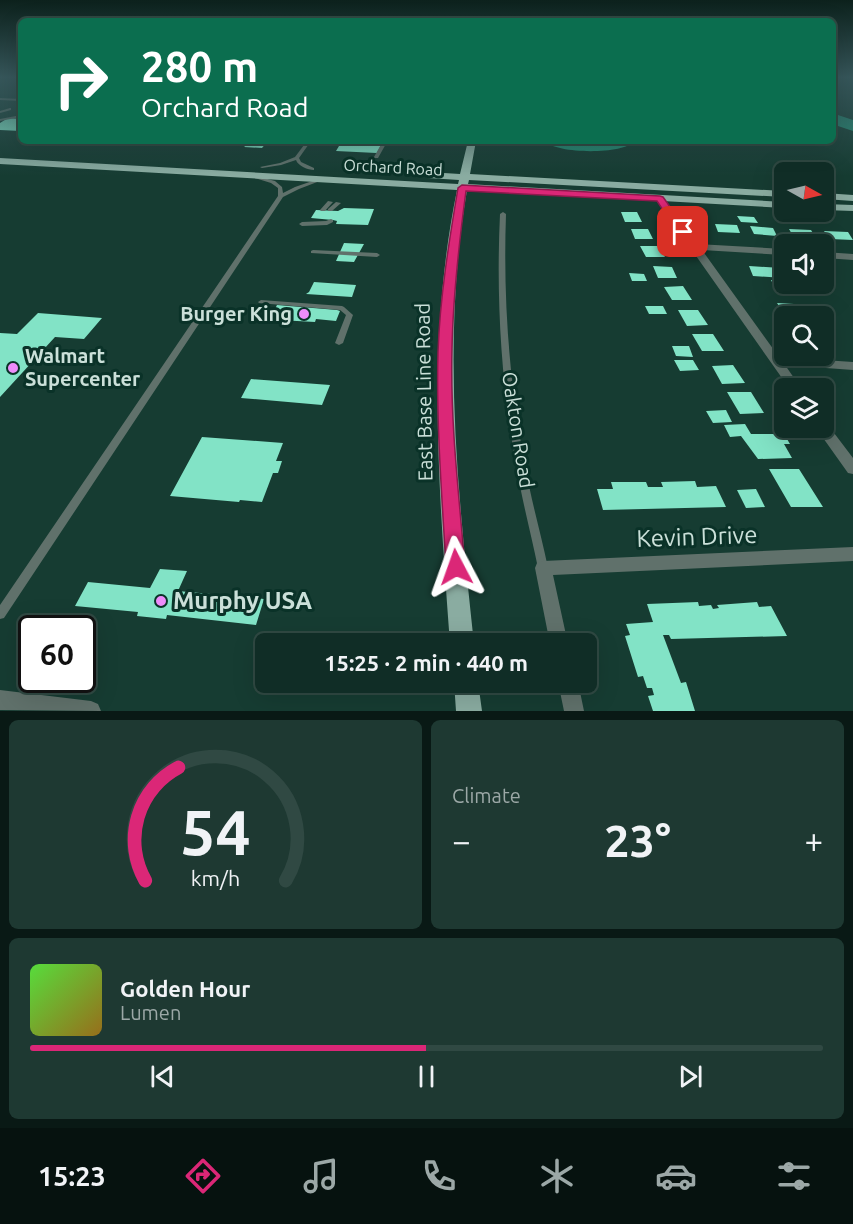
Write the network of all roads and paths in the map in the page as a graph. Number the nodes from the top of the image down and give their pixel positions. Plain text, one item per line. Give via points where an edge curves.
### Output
1 (10, 110) dead end
2 (0, 112) edge
3 (18, 117) edge
4 (0, 120) edge
5 (307, 144) edge
6 (384, 144) edge
7 (472, 144) edge
8 (0, 154) edge
9 (376, 157) dead end
10 (297, 158) junction
11 (0, 161) edge
12 (262, 167) junction
13 (312, 169) junction
14 (253, 176) junction
15 (323, 180) junction
16 (463, 182) junction
17 (774, 194) edge
18 (281, 196) junction
19 (834, 197) edge
20 (853, 198) edge
21 (660, 199) junction
22 (330, 202) dead end
23 (341, 203) dead end
24 (774, 205) edge
25 (834, 207) edge
26 (853, 208) edge
27 (503, 214) dead end
28 (322, 222) dead end
29 (302, 224) dead end
30 (693, 246) junction
31 (774, 251) edge
32 (313, 252) dead end
33 (377, 255) dead end
34 (834, 256) edge
35 (853, 257) edge
36 (261, 302) dead end
37 (339, 343) dead end
38 (774, 359) edge
39 (834, 365) edge
40 (853, 366) edge
41 (830, 438) edge
42 (853, 469) edge
43 (853, 554) edge
44 (543, 568) junction
45 (0, 614) edge
46 (461, 633) edge
47 (558, 633) edge
48 (467, 693) edge
49 (570, 693) edge
50 (0, 700) edge
51 (91, 711) edge
52 (469, 711) edge
53 (574, 711) edge

1 - 2 lane
3 - 4 lane
5 - 10 lane
6 - 9 lane
7 - 16 main road, East Base Line Road
8 - 12 main road, Orchard Road
10 - 12 lane
10 - 13 lane
11 - 14 main road, Orchard Road
12 - 13 main road, Orchard Road
13 - 16 main road, Orchard Road
14 - 15 main road, Orchard Road
14 - 18 lane via 273,182 280,188
15 - 16 main road, Orchard Road
15 - 18 lane
16 - 17 main road, Orchard Road
16 - 21 main road, Orchard Road via 493,189
16 - 46 main road, East Base Line Road via 450,270 445,352 447,444
18 - 45 lane
19 - 20 main road
21 - 24 main road, Orchard Road
21 - 30 street
22 - 23 lane via 330,210
25 - 26 main road
27 - 44 lane, Oakton Road via 500,253 509,389 518,453
28 - 29 lane
30 - 31 street
30 - 38 street
32 - 33 lane
34 - 35 street
36 - 37 lane via 342,308 350,315
39 - 40 street
41 - 42 street
43 - 44 street, Kevin Drive
44 - 47 street, Oakton Road
48 - 52 main road
49 - 53 street
50 - 51 street

